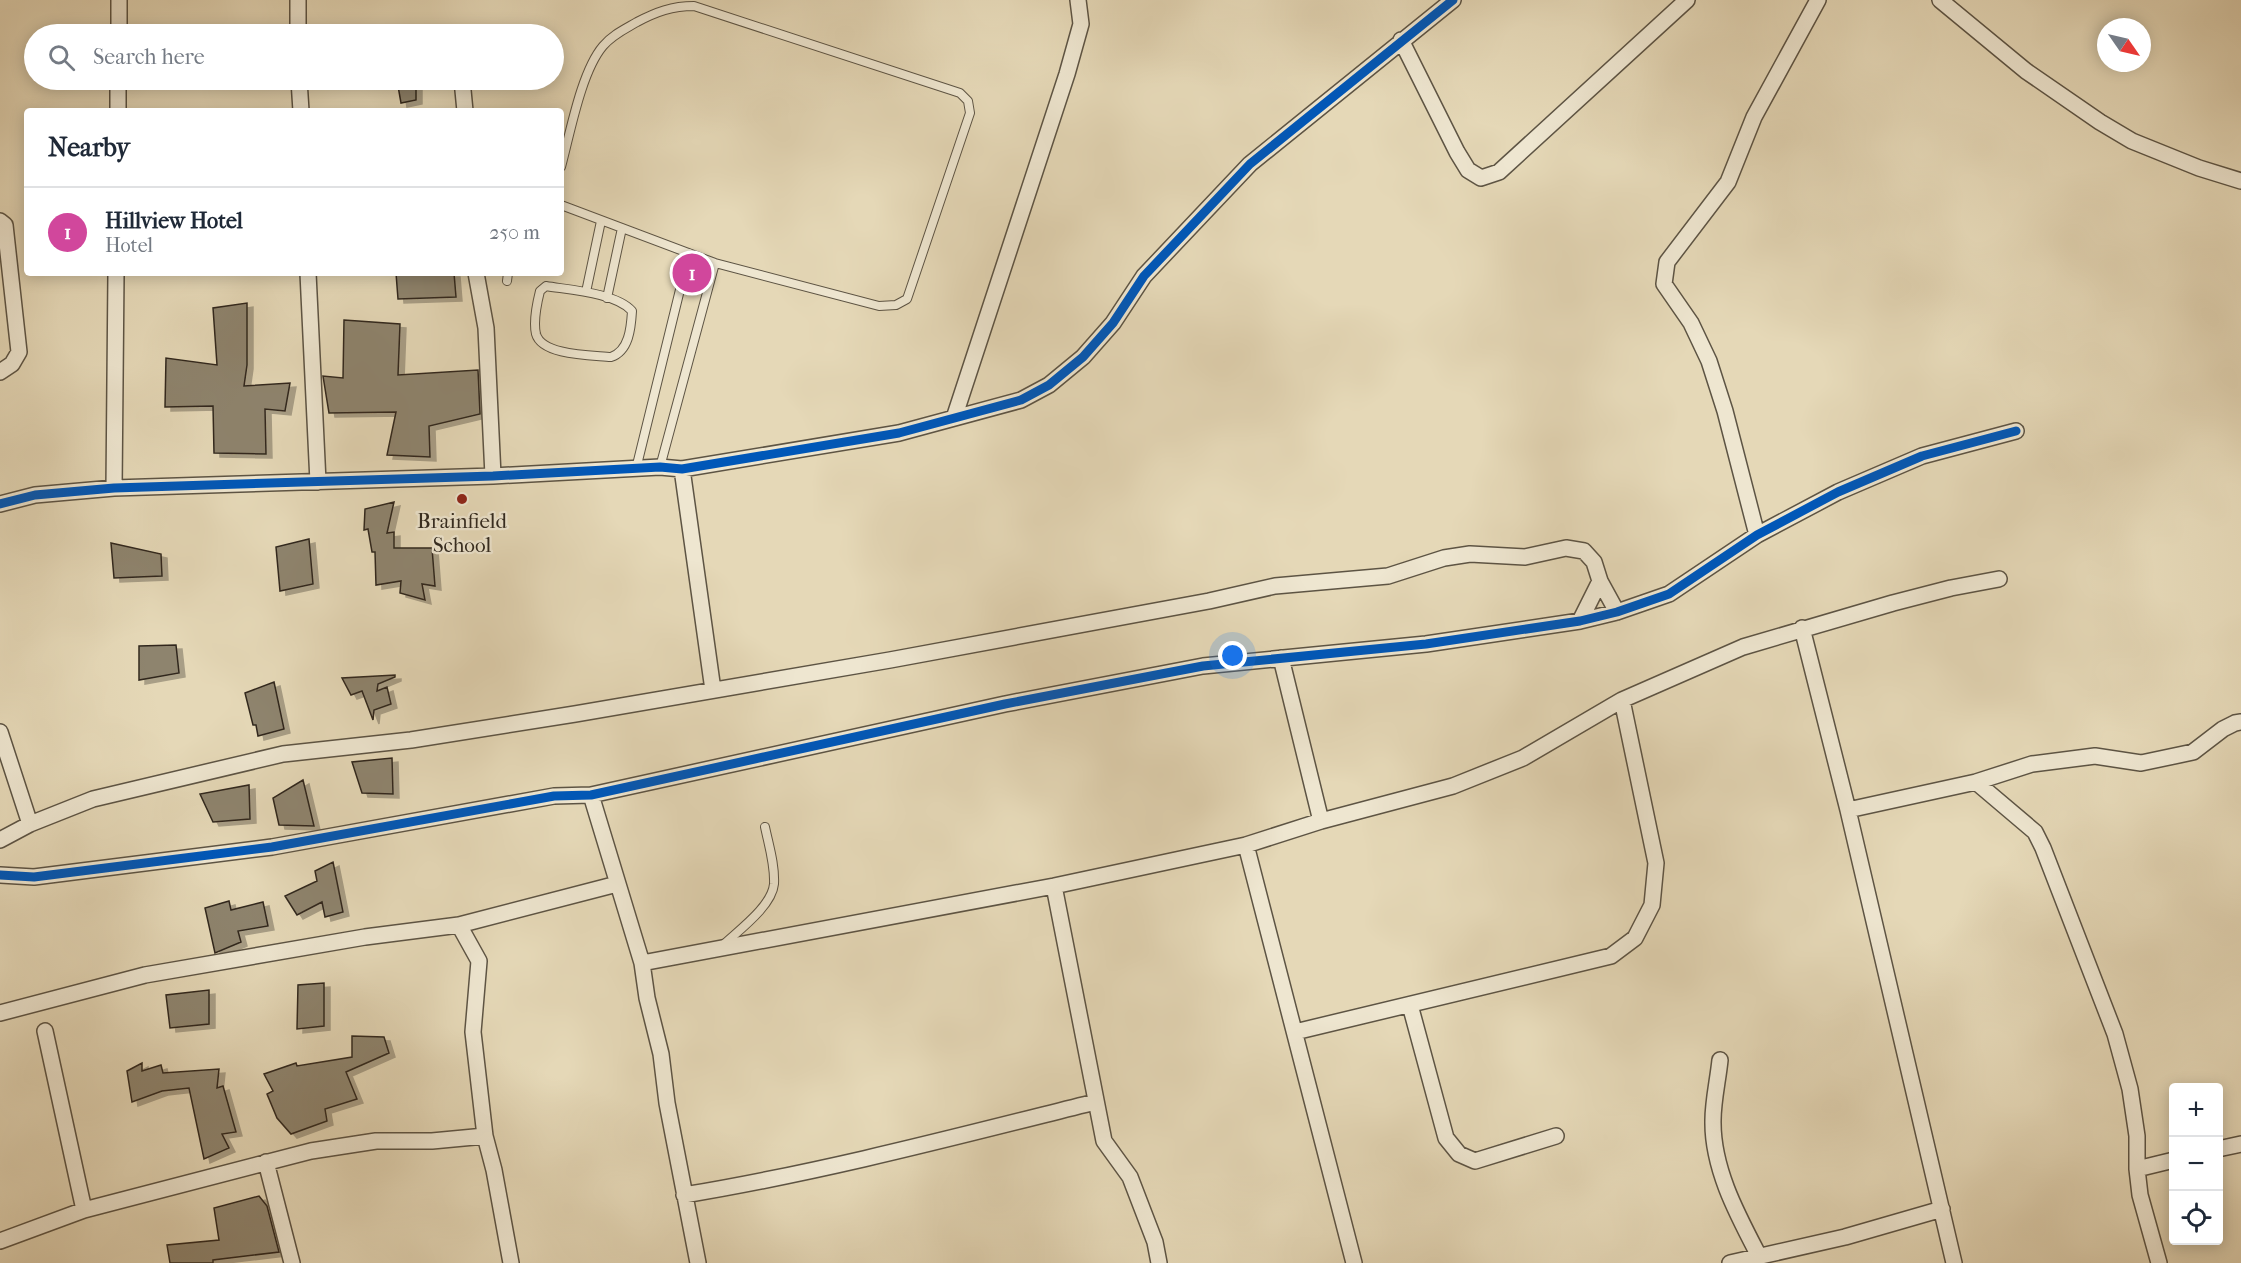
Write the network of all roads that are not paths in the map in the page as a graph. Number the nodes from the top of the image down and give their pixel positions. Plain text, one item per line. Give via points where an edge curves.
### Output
1 (119, 0) edge
2 (298, 0) edge
3 (1078, 0) edge
4 (1687, 0) edge
5 (1818, 0) edge
6 (1940, 0) edge
7 (1444, 3) edge
8 (119, 24) edge
9 (298, 24) edge
10 (1401, 40) junction
11 (118, 90) edge
12 (300, 90) edge
13 (463, 90) edge
14 (118, 108) edge
15 (301, 108) edge
16 (465, 108) edge
17 (564, 156) edge
18 (2241, 182) edge
19 (564, 207) edge
20 (0, 221) edge
21 (601, 221) junction
22 (622, 228) junction
23 (689, 253) junction
24 (715, 263) junction
25 (116, 276) edge
26 (308, 276) edge
27 (477, 276) edge
28 (586, 292) junction
29 (607, 298) junction
30 (0, 372) edge
31 (954, 418) junction
32 (2016, 431) dead end
33 (660, 467) junction
34 (636, 469) junction
35 (682, 469) junction
36 (493, 476) junction
37 (318, 482) junction
38 (114, 489) junction
39 (0, 504) edge
40 (1757, 535) junction
41 (1999, 579) dead end
42 (1600, 581) junction
43 (1617, 612) junction
44 (1580, 621) junction
45 (1802, 628) junction
46 (1281, 658) junction
47 (712, 690) junction
48 (1622, 700) junction
49 (2241, 722) edge
50 (0, 732) edge
51 (1976, 782) junction
52 (591, 795) junction
53 (1848, 810) junction
54 (1321, 822) junction
55 (30, 824) junction
56 (765, 827) dead end
57 (0, 840) edge
58 (1246, 844) junction
59 (0, 875) edge
60 (617, 885) junction
61 (1053, 886) junction
62 (459, 925) junction
63 (720, 948) junction
64 (642, 963) junction
65 (1410, 1005) junction
66 (0, 1013) edge
67 (45, 1031) dead end
68 (1295, 1032) junction
69 (1720, 1060) dead end
70 (1095, 1102) junction
71 (485, 1136) junction
72 (1556, 1136) dead end
73 (2241, 1144) edge
74 (2223, 1148) edge
75 (2169, 1161) edge
76 (266, 1162) junction
77 (2137, 1169) junction
78 (684, 1195) junction
79 (1942, 1209) junction
80 (84, 1210) junction
81 (0, 1241) edge
82 (1759, 1256) junction
83 (292, 1263) edge
84 (511, 1263) edge
85 (698, 1263) edge
86 (1159, 1263) edge
87 (1354, 1263) edge
88 (1730, 1263) edge
89 (1954, 1263) edge
90 (2159, 1263) edge

1 - 8 street
2 - 9 street
3 - 31 street via 1081,24 1067,74
4 - 10 street via 1499,172 1481,178 1468,170 1456,152
5 - 40 street via 1754,117 1728,182 1667,262 1664,284 1691,323 1709,361
6 - 18 street via 2026,71 2100,122 2132,141
7 - 10 street
10 - 31 street via 1250,164 1144,276 1113,323 1083,357 1049,385 1021,400
11 - 14 street
12 - 15 street
13 - 16 street
17 - 24 lane via 586,78 602,47 616,34 653,13 675,6 694,6 960,93 969,101 966,131 918,270 900,303 879,306
19 - 21 lane
20 - 30 street via 5,225 19,352 12,364
21 - 22 lane
21 - 28 lane
22 - 23 lane
22 - 29 lane
23 - 24 lane
23 - 34 lane
24 - 33 lane
25 - 38 street
26 - 37 street
27 - 36 street via 486,328
28 - 29 lane
28 - 29 lane via 546,286 540,291 536,335 542,343 563,352 617,355 625,346 632,311 626,304
31 - 35 street via 899,433
32 - 40 street via 1922,456 1838,492
33 - 34 street
33 - 35 street
34 - 36 street
35 - 47 street
36 - 37 street
37 - 38 street
38 - 39 street via 35,495
40 - 43 street via 1669,594
41 - 45 street
42 - 43 street
42 - 44 street
42 - 47 street via 1594,562 1584,551 1566,548 1525,557 1461,555 1388,576 1275,586
43 - 44 street
44 - 46 street via 1425,644
45 - 48 street via 1743,647
45 - 53 street
46 - 52 street via 1203,666 1005,704
46 - 54 street
47 - 55 street via 411,740 283,754 93,799
48 - 54 street via 1523,758 1453,786
48 - 65 street via 1656,863 1652,905 1635,938 1611,956
49 - 51 street via 2223,729 2193,752 2141,763 2095,756 2032,764
50 - 55 street
51 - 53 street
51 - 77 street via 2035,832 2043,848 2115,1034 2130,1089
52 - 59 street via 554,796 272,847 34,877
52 - 60 street
53 - 79 street
54 - 58 street
55 - 57 street
56 - 63 lane via 774,887 767,903
58 - 61 street
58 - 68 street
60 - 62 street
60 - 64 street
61 - 63 street
61 - 70 street
62 - 66 street via 364,937 145,975
62 - 71 street via 479,961 473,1032
63 - 64 street
64 - 78 street
65 - 68 street
65 - 72 street via 1446,1138 1459,1154 1475,1161
67 - 80 street
68 - 87 street
69 - 82 street via 1713,1120 1717,1157 1735,1210
70 - 78 street via 847,1164
70 - 86 street via 1104,1141 1130,1177
71 - 76 street via 376,1141
71 - 84 street
73 - 74 street
75 - 77 street
76 - 80 street
76 - 83 street
77 - 90 street via 2140,1195
78 - 85 street
79 - 82 street
79 - 89 street
80 - 81 street
82 - 88 street

